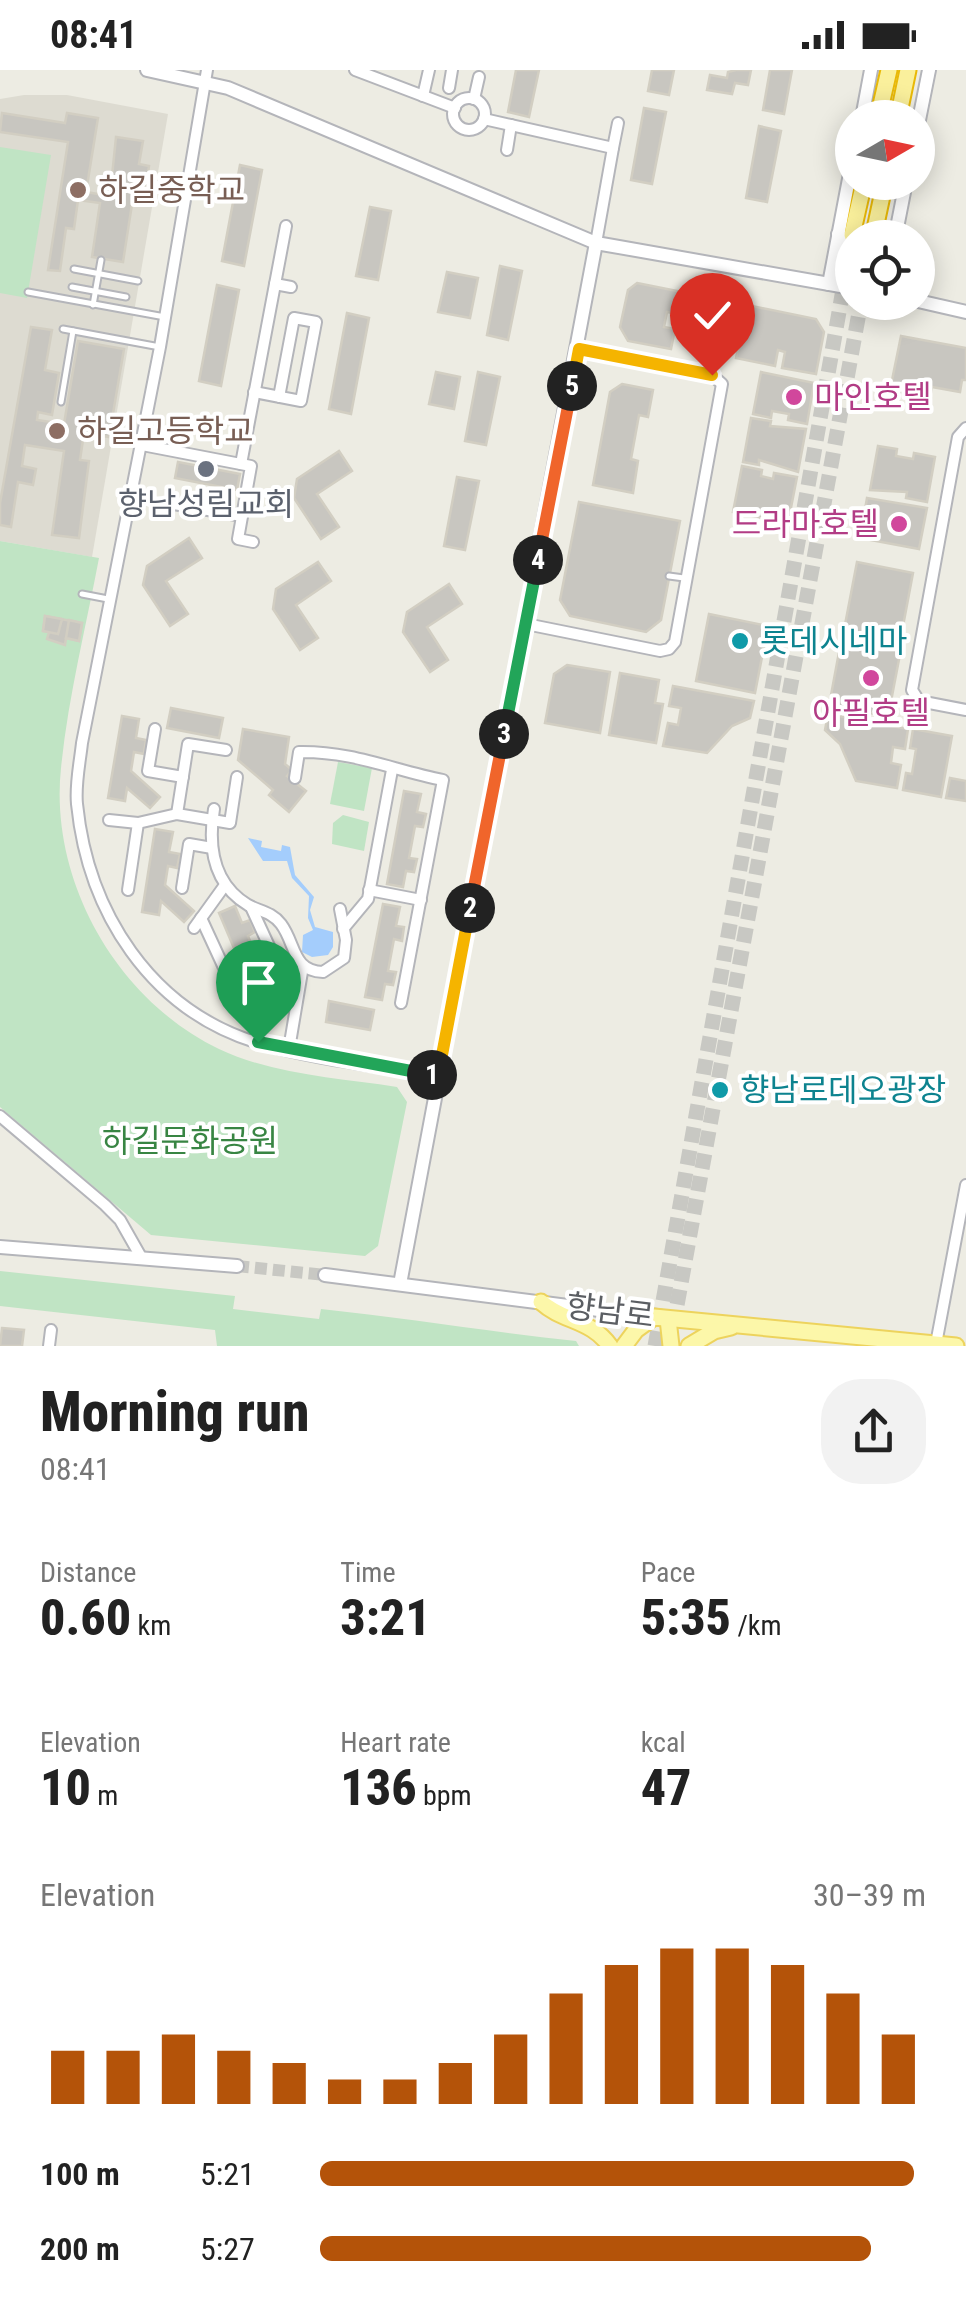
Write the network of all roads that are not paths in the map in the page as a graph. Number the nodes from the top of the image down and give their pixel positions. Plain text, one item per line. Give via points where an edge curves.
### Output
1 (148, 70) edge
2 (355, 70) edge
3 (429, 70) edge
4 (452, 70) edge
5 (871, 70) edge
6 (889, 70) edge
7 (908, 70) edge
8 (929, 70) edge
9 (206, 76) edge
10 (480, 77) dead end
11 (449, 88) dead end
12 (423, 96) junction
13 (474, 99) junction
14 (865, 100) edge
15 (882, 100) edge
16 (902, 100) edge
17 (923, 100) edge
18 (455, 108) junction
19 (484, 119) junction
20 (618, 123) dead end
21 (512, 125) junction
22 (613, 148) junction
23 (506, 150) dead end
24 (286, 226) dead end
25 (596, 243) junction
26 (101, 260) dead end
27 (74, 270) dead end
28 (835, 270) edge
29 (98, 274) junction
30 (138, 281) dead end
31 (275, 284) junction
32 (829, 284) junction
33 (835, 285) edge
34 (290, 287) dead end
35 (72, 288) dead end
36 (28, 292) dead end
37 (95, 292) junction
38 (126, 297) dead end
39 (93, 304) junction
40 (935, 305) edge
41 (966, 312) edge
42 (165, 317) junction
43 (63, 330) dead end
44 (73, 332) junction
45 (160, 347) junction
46 (579, 349) junction
47 (254, 392) junction
48 (279, 397) junction
49 (61, 402) dead end
50 (966, 428) edge
51 (142, 444) junction
52 (241, 464) junction
53 (168, 503) dead end
54 (242, 516) junction
55 (252, 542) dead end
56 (670, 576) dead end
57 (687, 579) junction
58 (82, 594) dead end
59 (110, 599) junction
60 (526, 624) junction
61 (966, 710) edge
62 (155, 729) dead end
63 (226, 750) dead end
64 (392, 770) junction
65 (183, 777) junction
66 (237, 777) dead end
67 (295, 778) dead end
68 (177, 814) junction
69 (213, 815) junction
70 (109, 820) dead end
71 (138, 823) junction
72 (212, 848) junction
73 (225, 885) junction
74 (182, 888) dead end
75 (128, 890) dead end
76 (370, 890) junction
77 (420, 900) junction
78 (251, 907) junction
79 (340, 909) dead end
80 (343, 929) junction
81 (303, 966) junction
82 (232, 983) dead end
83 (286, 983) dead end
84 (401, 1004) dead end
85 (289, 1049) junction
86 (438, 1076) junction
87 (0, 1116) edge
88 (966, 1184) edge
89 (0, 1247) edge
90 (141, 1257) junction
91 (237, 1266) tunnel mouth
92 (325, 1275) tunnel mouth
93 (400, 1284) junction
94 (541, 1302) junction
95 (661, 1318) junction
96 (741, 1325) junction
97 (50, 1330) dead end
98 (936, 1344) edge
99 (49, 1346) edge
100 (610, 1346) edge
101 (624, 1346) edge
102 (671, 1346) edge
103 (690, 1346) edge
104 (956, 1346) edge

1 - 9 street
2 - 12 street
3 - 12 street
4 - 11 street
5 - 14 street
6 - 15 highway
7 - 16 highway
8 - 17 street
9 - 25 street
9 - 42 street
10 - 13 street
12 - 18 street
13 - 18 street
13 - 19 street
18 - 19 street via 455,121 466,130
19 - 21 street
20 - 22 street
21 - 22 street
21 - 23 street
22 - 25 street
24 - 31 street
25 - 32 street
25 - 46 street
26 - 29 lane
27 - 29 lane
28 - 32 street
29 - 30 lane
29 - 37 lane
31 - 34 street
31 - 47 street
32 - 33 street
35 - 37 lane
36 - 39 lane
37 - 38 lane
37 - 39 lane
39 - 42 lane
40 - 41 street
42 - 45 street
43 - 44 lane
44 - 45 lane
44 - 49 lane
45 - 51 street
46 - 57 street via 712,375 722,384
46 - 60 street
47 - 48 street
47 - 52 street
48 - 48 street via 301,401 316,322 294,318
50 - 61 street via 958,437 912,690 924,702
51 - 52 street
51 - 59 street
52 - 54 street via 251,466
53 - 54 street
54 - 55 street via 238,539
56 - 57 lane
57 - 60 street via 675,642 665,650
58 - 59 lane
59 - 85 street via 76,800 94,883 131,955 162,988 222,1028
60 - 86 street
62 - 65 street via 144,770
63 - 65 street via 188,744
64 - 67 street via 383,762 332,752 299,752
64 - 76 street
64 - 77 street via 444,780
65 - 68 street
66 - 69 street via 230,824
68 - 69 street
68 - 71 street
69 - 72 street
70 - 71 street
71 - 75 street
72 - 73 street
72 - 74 street via 189,844
73 - 78 street
73 - 82 street via 198,923
76 - 77 street
76 - 80 street
77 - 84 street
78 - 81 street via 280,922
78 - 83 street
79 - 80 street
80 - 81 street via 347,950 339,965 323,972
81 - 85 street
85 - 86 street
86 - 93 street
87 - 90 street via 120,1220
88 - 98 street
89 - 90 street
90 - 91 street
92 - 93 street, 향남로
93 - 94 street, 향남로
94 - 95 street, 향남로
94 - 100 main road via 595,1328
95 - 96 main road, 향남로
95 - 101 main road
95 - 102 main road
96 - 98 main road, 향남로
96 - 103 main road
97 - 99 street
98 - 104 main road, 향남로

